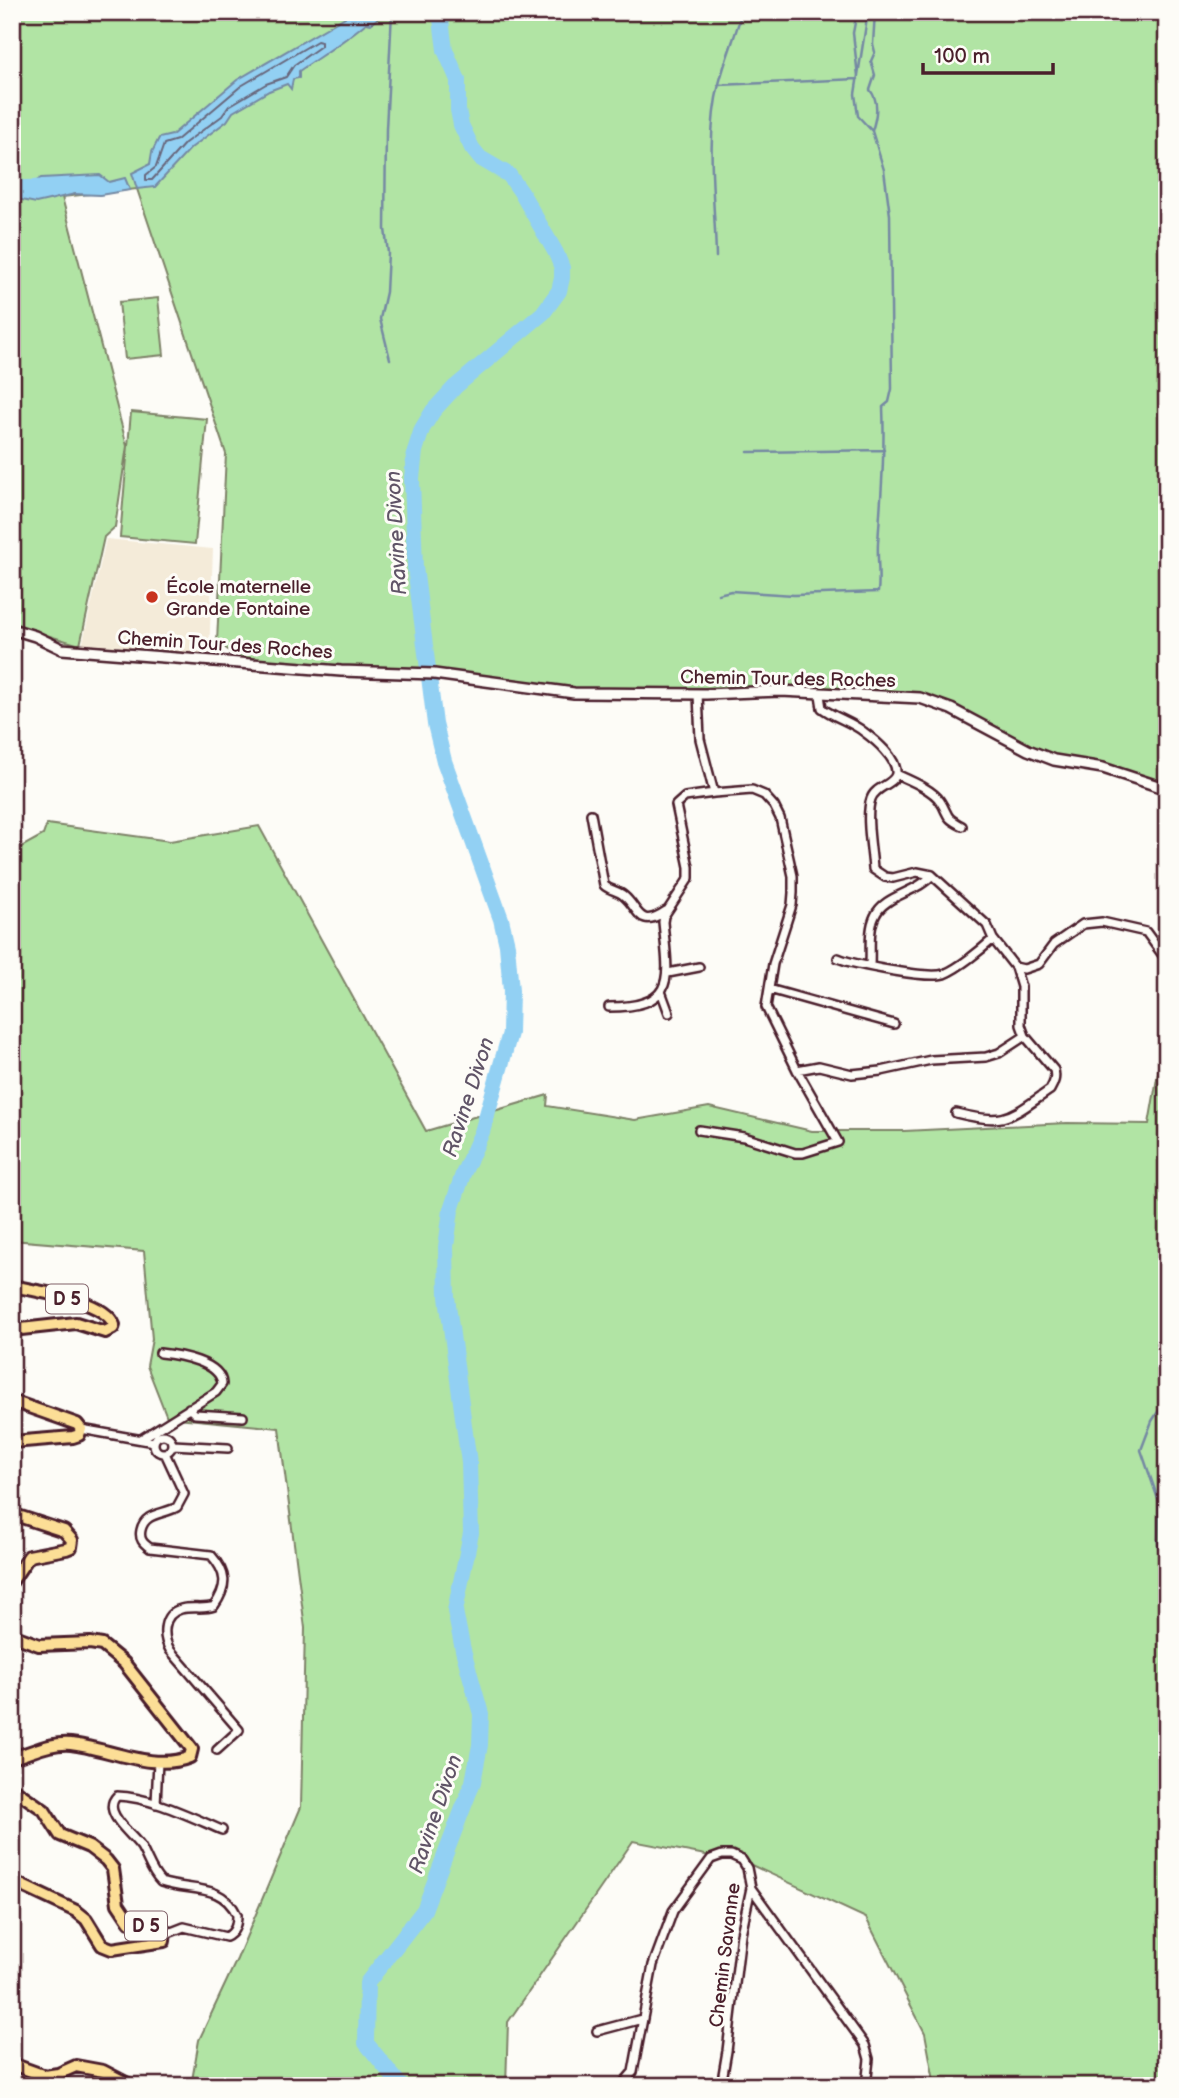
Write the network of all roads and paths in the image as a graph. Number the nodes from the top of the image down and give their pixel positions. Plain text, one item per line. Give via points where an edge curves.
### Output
1 (12, 629) edge
2 (698, 694) junction
3 (820, 695) junction
4 (896, 774) junction
5 (1167, 789) edge
6 (714, 793) junction
7 (591, 814) dead end
8 (962, 826) dead end
9 (932, 875) junction
10 (667, 910) junction
11 (993, 939) junction
12 (838, 958) dead end
13 (1167, 961) edge
14 (870, 965) junction
15 (699, 967) dead end
16 (1015, 967) junction
17 (668, 973) junction
18 (769, 989) junction
19 (662, 994) junction
20 (609, 1007) dead end
21 (669, 1013) dead end
22 (894, 1024) dead end
23 (1025, 1036) junction
24 (797, 1070) junction
25 (956, 1113) dead end
26 (699, 1130) dead end
27 (12, 1286) edge
28 (12, 1329) edge
29 (160, 1353) dead end
30 (12, 1401) edge
31 (189, 1408) junction
32 (243, 1417) dead end
33 (81, 1429) junction
34 (141, 1439) junction
35 (12, 1442) edge
36 (154, 1442) junction
37 (173, 1445) junction
38 (228, 1448) dead end
39 (165, 1453) junction
40 (12, 1514) edge
41 (12, 1581) edge
42 (12, 1635) edge
43 (216, 1750) dead end
44 (12, 1758) edge
45 (158, 1761) junction
46 (12, 1788) edge
47 (156, 1804) junction
48 (222, 1830) dead end
49 (12, 1881) edge
50 (751, 1888) junction
51 (166, 1934) junction
52 (642, 2019) junction
53 (597, 2031) dead end
54 (12, 2064) edge
55 (132, 2086) edge
56 (621, 2086) edge
57 (721, 2086) edge
58 (866, 2086) edge

1 - 2 street, Chemin Tour des Roches via 62,649 435,674 574,693
2 - 3 street, Chemin Tour des Roches via 781,691
2 - 6 street via 700,739
3 - 4 street via 822,708 863,730 895,764
3 - 5 street, Chemin Tour des Roches via 903,696 936,702 1054,760 1103,768
4 - 8 street via 934,795 945,814
4 - 9 street via 871,797 873,869 893,878 918,872
6 - 10 street via 685,797 676,805 689,867 688,878
6 - 18 street via 752,790 764,795 780,818 793,893
7 - 10 street via 608,890 621,893 642,916 658,916
9 - 11 street via 986,925
9 - 14 street via 878,911 872,926
10 - 17 street via 663,922
11 - 14 street via 944,974
11 - 16 street
12 - 14 street
13 - 16 street via 1146,932 1102,922 1083,924 1054,944 1034,966
15 - 17 street
16 - 23 street
17 - 19 street
18 - 22 street
18 - 24 street via 766,1007
19 - 20 street
19 - 21 street
23 - 24 street via 999,1053 975,1059 930,1060 852,1074 819,1066
23 - 25 street via 1054,1070 1050,1090 1011,1116 995,1121
24 - 26 street via 838,1142 795,1153
27 - 28 main road, D 5 via 90,1305 108,1315 114,1325 105,1332 76,1323
29 - 31 street via 213,1367 222,1378 216,1392
30 - 33 main road
31 - 32 street via 195,1414
31 - 34 street
33 - 34 street
33 - 35 main road via 73,1437
34 - 36 street
36 - 37 street via 162,1435 169,1436
36 - 39 street via 158,1451
37 - 38 street
37 - 39 street
39 - 43 street via 184,1494 177,1507 149,1516 139,1535 150,1548 211,1555 226,1576 214,1606 174,1612 163,1631 170,1650 239,1730
40 - 41 main road via 64,1531 72,1541 66,1549 29,1556
42 - 45 main road via 40,1644 99,1644 114,1653 192,1749 190,1757 183,1760
44 - 45 main road via 55,1744 72,1744
45 - 47 street
46 - 51 main road, D 5 via 44,1810 60,1835 106,1860 113,1869 118,1904 130,1922 158,1927
47 - 48 street
47 - 51 street via 117,1796 112,1809 161,1882 217,1893 237,1915 235,1929 226,1937 184,1927
49 - 51 main road, D 5 via 76,1911 102,1945 112,1949 164,1941
50 - 52 street, Chemin Savanne via 742,1860 731,1855 711,1859 673,1911 653,1965
50 - 57 street, Chemin Savanne
50 - 58 street via 865,2045 869,2059
52 - 53 street
52 - 56 street, Chemin Savanne via 633,2072
54 - 55 main road via 45,2076 76,2066 103,2071

